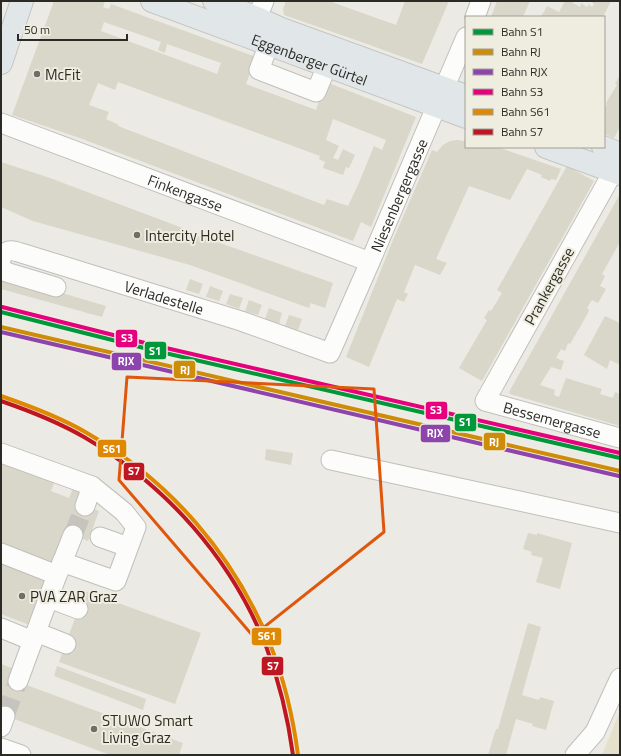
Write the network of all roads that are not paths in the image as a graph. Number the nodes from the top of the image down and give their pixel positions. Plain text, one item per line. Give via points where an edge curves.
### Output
1 (22, 1) edge
2 (152, 1) edge
3 (214, 1) edge
4 (482, 1) edge
5 (260, 10) edge
6 (475, 16) edge
7 (465, 39) edge
8 (1, 63) edge
9 (465, 96) edge
10 (440, 97) junction
11 (465, 116) edge
12 (1, 123) edge
13 (550, 148) edge
14 (604, 148) edge
15 (618, 166) edge
16 (1, 259) edge
17 (370, 262) junction
18 (1, 267) edge
19 (56, 287) dead end
20 (330, 353) joint
21 (484, 401) joint
22 (620, 438) edge
23 (1, 453) edge
24 (331, 460) dead end
25 (92, 486) junction
26 (85, 506) tunnel mouth
27 (620, 523) edge
28 (73, 535) tunnel mouth
29 (100, 537) dead end
30 (128, 547) junction
31 (1, 552) edge
32 (60, 568) junction
33 (49, 598) junction
34 (78, 609) dead end
35 (1, 628) edge
36 (34, 637) junction
37 (66, 644) dead end
38 (620, 678) edge
39 (18, 681) tunnel mouth
40 (1, 748) edge
41 (21, 755) edge
42 (575, 755) edge

1 - 8 main road
2 - 10 main road, Eggenberger Gürtel via 327,66
3 - 5 main road, Eggenberger Gürtel
4 - 6 street
5 - 10 main road, Eggenberger Gürtel via 279,28
7 - 10 street, Niesenbergergasse
9 - 10 main road, Eggenberger Gürtel
10 - 11 main road, Eggenberger Gürtel
10 - 17 street, Niesenbergergasse
12 - 17 street, Finkengasse
13 - 15 main road
14 - 15 main road
15 - 21 street, Prankergasse
16 - 20 street, Verladestelle via 5,252 12,250 241,321
17 - 20 street, Niesenbergergasse
18 - 19 street via 6,272
21 - 22 street, Bessemergasse
23 - 25 street
24 - 27 street
25 - 26 street
25 - 30 street via 124,512 136,528
28 - 32 street
29 - 30 street
30 - 32 street via 116,581
31 - 32 street
32 - 33 street
33 - 34 street
33 - 36 street
35 - 36 street
36 - 37 street
36 - 39 street
38 - 42 street via 594,732
40 - 41 street

